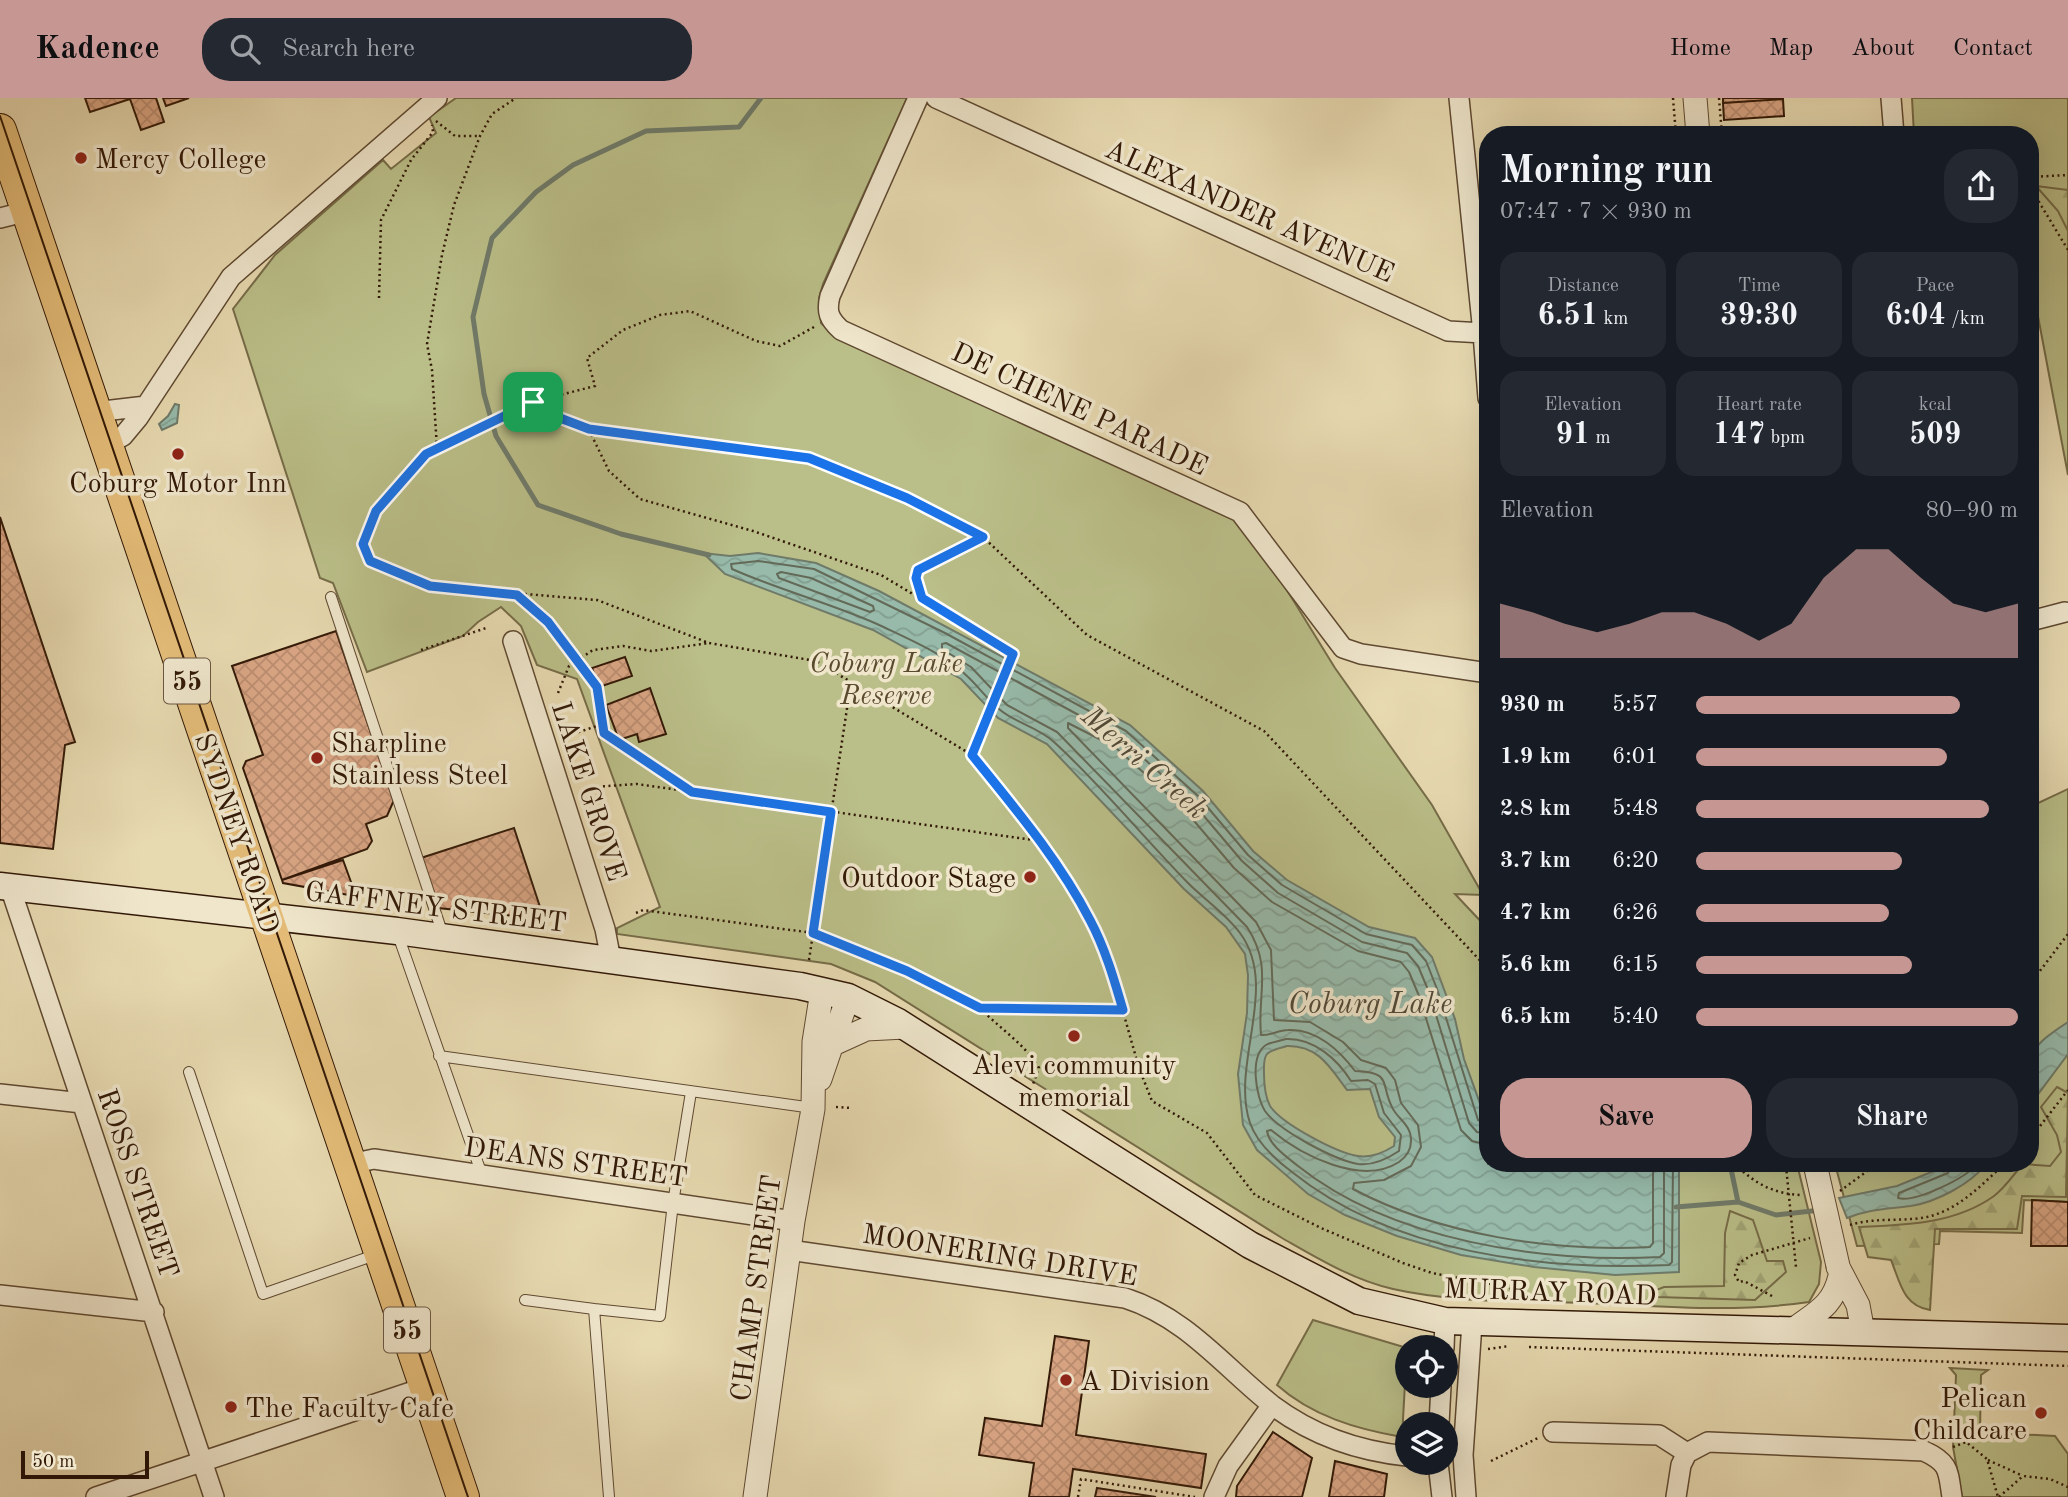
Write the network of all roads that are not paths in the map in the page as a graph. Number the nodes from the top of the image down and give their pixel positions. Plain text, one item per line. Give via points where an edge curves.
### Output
1 (918, 98) edge
2 (936, 98) edge
3 (1459, 98) edge
4 (1695, 98) edge
5 (1891, 98) edge
6 (428, 105) edge
7 (1697, 126) edge
8 (1893, 126) edge
9 (0, 130) edge
10 (14, 215) edge
11 (1479, 295) edge
12 (1479, 334) edge
13 (146, 406) junction
14 (96, 412) junction
15 (107, 446) junction
16 (331, 597) dead end
17 (2065, 612) dead end
18 (2039, 619) edge
19 (513, 640) dead end
20 (1479, 672) edge
21 (5, 887) edge
22 (266, 916) junction
23 (397, 931) junction
24 (444, 937) junction
25 (611, 960) junction
26 (822, 991) junction
27 (848, 997) junction
28 (905, 1027) junction
29 (834, 1044) junction
30 (439, 1056) junction
31 (189, 1072) dead end
32 (691, 1092) junction
33 (0, 1094) edge
34 (822, 1101) junction
35 (82, 1103) junction
36 (350, 1164) junction
37 (1817, 1172) edge
38 (482, 1176) junction
39 (673, 1203) junction
40 (793, 1221) junction
41 (789, 1250) junction
42 (381, 1253) junction
43 (1839, 1271) junction
44 (0, 1295) edge
45 (525, 1300) dead end
46 (594, 1309) junction
47 (154, 1312) junction
48 (1446, 1321) junction
49 (1472, 1323) junction
50 (1793, 1330) junction
51 (1863, 1332) junction
52 (1445, 1335) edge
53 (2068, 1338) edge
54 (426, 1387) junction
55 (1272, 1405) junction
56 (1458, 1426) edge
57 (1553, 1432) road end
58 (1687, 1453) junction
59 (1395, 1454) edge
60 (202, 1462) junction
61 (1458, 1469) edge
62 (1439, 1475) edge
63 (96, 1497) edge
64 (214, 1497) edge
65 (463, 1497) edge
66 (609, 1497) edge
67 (755, 1497) edge
68 (1214, 1497) edge
69 (1442, 1497) edge
70 (1466, 1497) edge
71 (1676, 1497) edge
72 (1952, 1497) edge

1 - 20 street, DE CHENE PARADE via 830,296 830,320 841,330 1240,512 1343,648
2 - 12 street, ALEXANDER AVENUE via 1448,331
3 - 11 street
4 - 7 street
5 - 8 street
6 - 13 street via 231,277
9 - 10 highway, SYDNEY ROAD / 55
10 - 14 highway, SYDNEY ROAD / 55
13 - 14 street
13 - 15 street via 130,429
14 - 15 highway, SYDNEY ROAD / 55
15 - 22 highway, SYDNEY ROAD / 55
16 - 24 lane
17 - 18 street
19 - 25 street, LAKE GROVE
21 - 22 main road, GAFFNEY STREET
21 - 35 street, ROSS STREET
22 - 23 main road, GAFFNEY STREET
22 - 36 highway, SYDNEY ROAD / 55
23 - 24 main road, GAFFNEY STREET
23 - 30 lane
24 - 25 main road, GAFFNEY STREET
25 - 26 main road, GAFFNEY STREET
26 - 27 main road, MURRAY ROAD
26 - 34 street, CHAMP STREET via 814,1042
27 - 28 main road, MURRAY ROAD
27 - 29 street, CHAMP STREET
28 - 29 street via 866,1029
28 - 48 main road, MURRAY ROAD via 1250,1245 1359,1301
29 - 34 street, CHAMP STREET
30 - 32 lane
30 - 38 lane
31 - 42 lane via 263,1294
32 - 34 lane
32 - 39 lane
33 - 35 street
34 - 40 street, CHAMP STREET
35 - 47 street, ROSS STREET
36 - 38 street, DEANS STREET via 374,1159
36 - 42 highway, SYDNEY ROAD / 55
37 - 43 street, bridge
38 - 39 street, DEANS STREET
39 - 40 street, DEANS STREET
39 - 46 lane via 660,1316
40 - 41 street, CHAMP STREET
41 - 55 street, MOONERING DRIVE via 1125,1298 1183,1326
41 - 67 street, CHAMP STREET
42 - 54 highway, SYDNEY ROAD / 55
43 - 50 street via 1836,1295
43 - 51 street via 1858,1305
44 - 47 street
45 - 46 lane
46 - 66 lane
47 - 60 street, ROSS STREET
48 - 49 main road, MURRAY ROAD
48 - 52 street
49 - 50 main road, MURRAY ROAD
49 - 56 street
50 - 51 main road, MURRAY ROAD
51 - 53 main road, MURRAY ROAD
54 - 60 street
54 - 65 highway, SYDNEY ROAD / 55
55 - 59 street, MOONERING DRIVE via 1332,1440
55 - 68 street via 1228,1466
57 - 58 street via 1660,1435
58 - 71 street
58 - 72 street via 1708,1442 1924,1451 1940,1458 1948,1468
60 - 63 street
60 - 64 street, ROSS STREET
61 - 70 street
62 - 69 street

